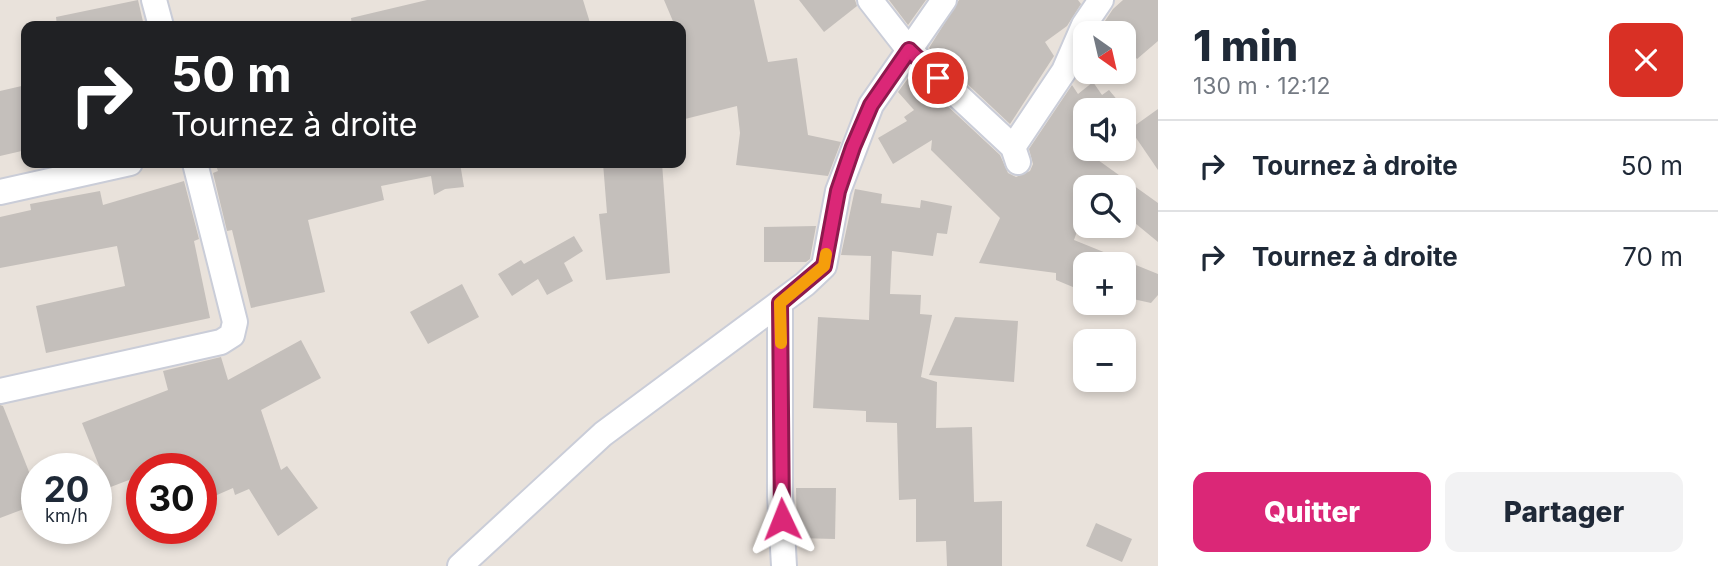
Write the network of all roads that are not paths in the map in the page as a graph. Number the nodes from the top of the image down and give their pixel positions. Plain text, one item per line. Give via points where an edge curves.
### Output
1 (154, 0) edge
2 (870, 0) edge
3 (944, 0) edge
4 (1101, 0) edge
5 (160, 21) edge
6 (909, 50) junction
7 (108, 168) edge
8 (196, 168) edge
9 (0, 192) edge
10 (780, 303) junction
11 (0, 391) edge
12 (460, 566) edge
13 (784, 566) edge

1 - 5 street
2 - 6 street
3 - 6 street
4 - 6 street via 1016,155
6 - 10 street via 871,105 853,147 838,191 824,266
7 - 9 street
8 - 11 street via 235,322 232,335 221,342
10 - 12 street via 603,434
10 - 13 street

